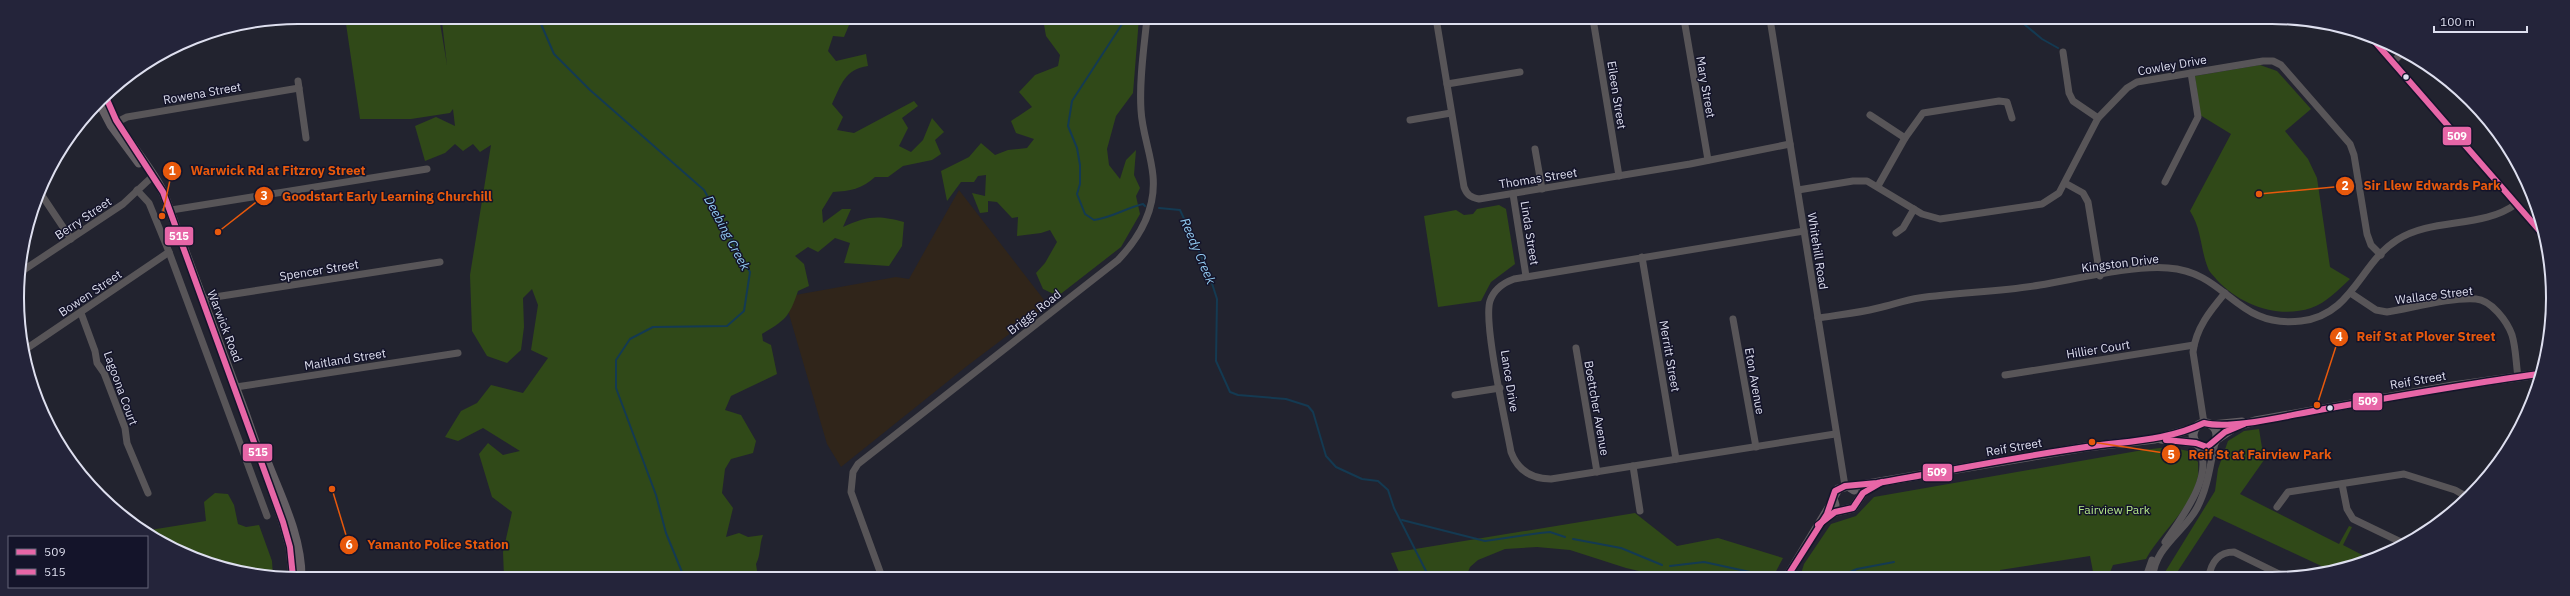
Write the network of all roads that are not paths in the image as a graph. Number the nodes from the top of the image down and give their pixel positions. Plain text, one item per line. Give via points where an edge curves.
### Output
1 (1147, 24) edge
2 (1437, 24) edge
3 (1594, 24) edge
4 (1685, 24) edge
5 (1771, 24) edge
6 (2378, 46) edge
7 (2063, 52) dead end
8 (2399, 56) edge
9 (2393, 62) junction
10 (1520, 72) dead end
11 (2190, 73) junction
12 (1447, 84) junction
13 (107, 101) edge
14 (102, 107) edge
15 (1451, 113) junction
16 (1870, 115) dead end
17 (2012, 118) dead end
18 (2098, 118) junction
19 (1410, 120) dead end
20 (114, 123) junction
21 (306, 138) dead end
22 (1906, 138) junction
23 (1790, 144) junction
24 (1535, 149) dead end
25 (1708, 160) junction
26 (427, 169) dead end
27 (152, 176) junction
28 (1619, 176) junction
29 (2165, 182) dead end
30 (2065, 183) junction
31 (1878, 186) junction
32 (1542, 189) junction
33 (137, 190) junction
34 (1798, 190) junction
35 (1513, 194) junction
36 (43, 198) edge
37 (2516, 204) junction
38 (1914, 209) junction
39 (168, 211) junction
40 (2534, 218) edge
41 (2530, 221) junction
42 (2537, 229) edge
43 (1804, 231) junction
44 (1896, 233) dead end
45 (71, 239) junction
46 (169, 252) junction
47 (2381, 255) junction
48 (1642, 257) junction
49 (440, 262) dead end
50 (26, 269) edge
51 (1526, 276) junction
52 (2100, 276) junction
53 (2225, 293) junction
54 (2352, 294) junction
55 (202, 299) junction
56 (81, 313) junction
57 (1818, 318) junction
58 (1733, 319) dead end
59 (2194, 345) junction
60 (28, 347) edge
61 (1576, 348) dead end
62 (458, 353) dead end
63 (2005, 375) dead end
64 (2535, 375) edge
65 (2518, 377) junction
66 (236, 387) junction
67 (1500, 388) junction
68 (1455, 395) dead end
69 (245, 413) junction
70 (2254, 421) junction
71 (2208, 424) junction
72 (2195, 428) junction
73 (1835, 434) junction
74 (2155, 438) junction
75 (2216, 441) junction
76 (2197, 444) junction
77 (1756, 446) junction
78 (1676, 459) junction
79 (1632, 466) junction
80 (1597, 472) junction
81 (1877, 483) junction
82 (2342, 484) junction
83 (1848, 486) junction
84 (148, 493) dead end
85 (2463, 495) edge
86 (1833, 502) junction
87 (1857, 503) junction
88 (2277, 507) dead end
89 (1843, 510) junction
90 (1640, 511) dead end
91 (267, 516) dead end
92 (1825, 518) junction
93 (2398, 541) edge
94 (293, 572) edge
95 (300, 572) edge
96 (880, 572) edge
97 (1791, 572) edge
98 (2148, 572) edge
99 (2154, 572) edge
100 (2211, 572) edge
101 (2275, 572) edge

1 - 96 street, Briggs Road via 1140,108 1153,177 1146,221 1132,246 1118,260 858,464 853,472 851,492
2 - 12 street, Thomas Street
3 - 28 street, Eileen Street
4 - 25 street, Mary Street
5 - 23 street, Whitehill Road
6 - 9 street
7 - 18 street via 2069,93 2073,101
8 - 9 street
9 - 37 street
10 - 12 street
11 - 18 street, Cowley Drive via 2131,85
11 - 29 street via 2198,117
11 - 47 street, Cowley Drive via 2263,60 2281,65 2350,144 2371,245
12 - 15 street, Thomas Street
13 - 20 main road, Warwick Road
14 - 20 main road, Warwick Road
15 - 19 street
15 - 35 street, Thomas Street via 1467,199
16 - 22 street
17 - 22 street via 2007,102 1999,101 1927,112 1920,116
18 - 30 street, Cowley Drive
20 - 21 street, Rowena Street via 127,117 298,84
20 - 27 main road, Warwick Road
22 - 31 street
23 - 25 street, Thomas Street
23 - 34 street, Whitehill Road
24 - 32 street
25 - 28 street, Thomas Street
26 - 39 street
27 - 33 street, Berry Street
27 - 39 main road, Warwick Road
28 - 32 street, Thomas Street
30 - 38 street, Cowley Drive via 2053,198 2033,206 1940,219 1931,218
30 - 52 street via 2083,193 2088,202
31 - 34 street, Cowley Drive via 1867,181 1853,181
31 - 38 street, Cowley Drive
32 - 35 street, Thomas Street
33 - 45 street, Berry Street via 123,204
33 - 46 street via 149,203
34 - 43 street, Whitehill Road
35 - 51 street, Linda Street
36 - 45 street
37 - 41 street
37 - 47 street, Kingston Drive via 2499,214 2414,231 2389,245
38 - 44 street
39 - 55 main road, Warwick Road
40 - 41 street
41 - 42 street
43 - 48 street, Lance Drive
43 - 57 street, Whitehill Road
45 - 50 street, Berry Street
46 - 56 street, Bowen Street
46 - 91 street
47 - 54 street, Kingston Drive
48 - 51 street, Lance Drive
48 - 78 street, Merritt Street
49 - 55 street, Spencer Street
51 - 67 street, Lance Drive via 1506,282 1493,294 1490,301 1488,318
52 - 53 street, Kingston Drive via 2153,268 2179,269 2203,277
52 - 57 street, Kingston Drive via 1992,293 1916,298 1859,312
53 - 54 street, Kingston Drive via 2236,304 2257,316 2285,322 2316,318 2331,311
53 - 59 street via 2204,321
54 - 65 street, Wallace Street via 2376,310 2387,312 2477,299 2489,305 2504,319 2512,334
55 - 66 main road, Warwick Road
56 - 60 street, Bowen Street
56 - 84 street, Lagoona Court via 97,363 104,373 125,428 127,443
57 - 73 street, Whitehill Road
58 - 77 street, Eton Avenue
59 - 63 street, Hillier Court
59 - 71 street via 2193,352
61 - 80 street, Boettcher Avenue
62 - 66 street, Maitland Street
64 - 65 main road, Reif Street
65 - 70 main road, Reif Street
66 - 69 main road, Warwick Road
67 - 68 street
67 - 80 street, Lance Drive via 1511,452 1518,467 1537,478 1551,479
69 - 94 main road, Warwick Road via 287,536
69 - 95 main road, Warwick Road via 291,524
70 - 71 main road, Reif Street
70 - 75 main road, Reif Street via 2235,427
71 - 72 main road
71 - 75 main road via 2217,431
72 - 74 main road, Reif Street
72 - 76 main road via 2193,436
73 - 77 street, Lance Drive
73 - 83 street, Whitehill Road
74 - 76 main road, Reif Street
74 - 81 main road, Reif Street via 2072,449
75 - 76 main road via 2207,447
75 - 99 street via 2203,496 2196,510 2158,557
76 - 98 street via 2203,453 2204,466 2194,498 2153,558
77 - 78 street, Lance Drive
78 - 79 street, Lance Drive
79 - 80 street, Lance Drive
79 - 90 street
81 - 83 main road, Reif Street
81 - 87 main road, Reif Street via 1863,493
82 - 85 street via 2404,474
82 - 88 street via 2288,492
82 - 93 street via 2347,509 2353,519
83 - 86 main road via 1835,491
83 - 87 main road via 1856,492
86 - 89 main road
86 - 92 main road
87 - 89 main road via 1850,510
89 - 92 main road
92 - 97 main road via 1797,558
100 - 101 street via 2220,554 2227,552 2234,552

